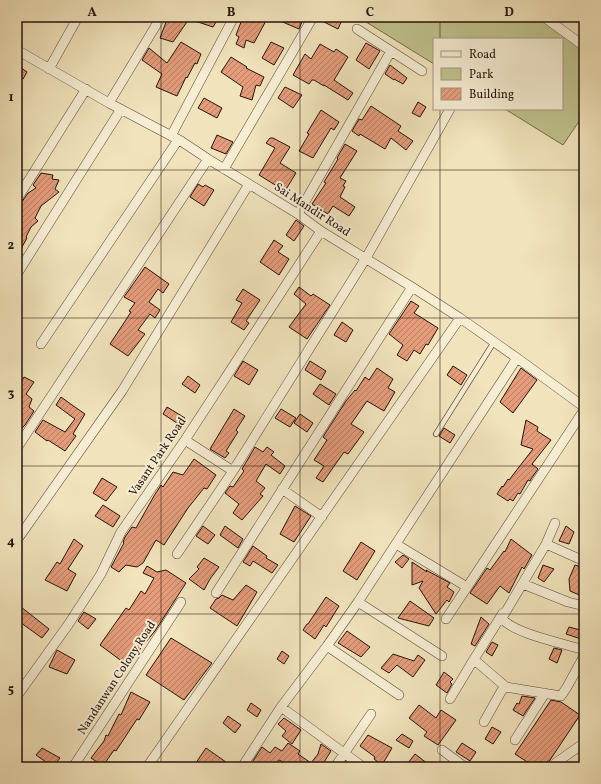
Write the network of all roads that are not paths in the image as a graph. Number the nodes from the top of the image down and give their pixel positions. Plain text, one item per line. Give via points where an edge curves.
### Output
1 (78, 17) edge
2 (160, 17) edge
3 (234, 17) edge
4 (313, 17) edge
5 (544, 17) edge
6 (357, 29) dead end
7 (584, 46) edge
8 (17, 50) edge
9 (391, 51) junction
10 (49, 69) junction
11 (422, 71) dead end
12 (86, 89) junction
13 (109, 103) junction
14 (121, 109) junction
15 (449, 110) edge
16 (175, 138) junction
17 (208, 159) junction
18 (224, 168) junction
19 (249, 184) junction
20 (17, 199) edge
21 (298, 214) junction
22 (321, 230) junction
23 (366, 258) junction
24 (17, 274) edge
25 (412, 287) junction
26 (460, 318) junction
27 (494, 342) junction
28 (41, 344) dead end
29 (517, 358) junction
30 (584, 409) edge
31 (436, 434) dead end
32 (184, 440) junction
33 (17, 448) edge
34 (233, 471) junction
35 (282, 489) junction
36 (322, 517) junction
37 (555, 523) dead end
38 (17, 540) edge
39 (396, 544) junction
40 (546, 544) junction
41 (177, 554) dead end
42 (584, 561) edge
43 (523, 584) junction
44 (467, 587) junction
45 (216, 593) dead end
46 (181, 602) dead end
47 (358, 602) junction
48 (584, 606) edge
49 (503, 614) junction
50 (446, 619) dead end
51 (327, 646) junction
52 (584, 650) edge
53 (442, 656) dead end
54 (584, 656) edge
55 (472, 664) junction
56 (506, 687) junction
57 (545, 693) junction
58 (399, 694) dead end
59 (17, 696) edge
60 (450, 699) dead end
61 (281, 707) junction
62 (371, 714) dead end
63 (484, 722) dead end
64 (515, 740) dead end
65 (584, 743) edge
66 (442, 750) dead end
67 (345, 753) junction
68 (73, 767) edge
69 (147, 767) edge
70 (242, 767) edge
71 (335, 767) edge
72 (363, 767) edge
73 (465, 767) edge
74 (550, 767) edge

1 - 10 street
2 - 13 street
3 - 16 street
4 - 18 street
5 - 7 street
6 - 9 street
8 - 10 street, Sai Mandir Road
9 - 11 street
9 - 21 street
10 - 12 street, Sai Mandir Road
12 - 13 street, Sai Mandir Road
12 - 20 street
13 - 14 street, Sai Mandir Road
14 - 16 street, Sai Mandir Road
14 - 24 street
15 - 23 street
16 - 17 street, Sai Mandir Road
16 - 28 street
17 - 18 street, Sai Mandir Road
17 - 33 street
18 - 19 street, Sai Mandir Road
19 - 21 street, Sai Mandir Road
19 - 38 street via 122,391
21 - 22 street, Sai Mandir Road
22 - 23 street, Sai Mandir Road
22 - 32 street, Vasant Park Road
23 - 25 street, Sai Mandir Road
23 - 34 street
25 - 26 street, Sai Mandir Road
25 - 35 street
26 - 27 street, Sai Mandir Road
26 - 36 street
27 - 29 street, Sai Mandir Road
27 - 31 lane
29 - 30 street, Sai Mandir Road
29 - 39 street
30 - 44 street
32 - 34 street
32 - 59 street, Vasant Park Road via 121,532 101,574 68,625
34 - 41 street
35 - 36 street
35 - 45 street
36 - 69 street
37 - 40 street
39 - 44 street
39 - 47 street
40 - 42 street
40 - 43 street
43 - 48 street
43 - 49 street
44 - 50 street
46 - 68 street, Nandanwan Colony Road
47 - 51 street
47 - 53 street
49 - 52 street via 504,622 525,632
49 - 55 street
51 - 58 street
51 - 61 street
54 - 57 street via 561,696
55 - 56 street via 478,663
55 - 60 street
56 - 57 street
56 - 63 street
57 - 64 street
61 - 67 street
61 - 70 street
62 - 67 street
65 - 74 street
66 - 73 street
67 - 71 street
67 - 72 street

